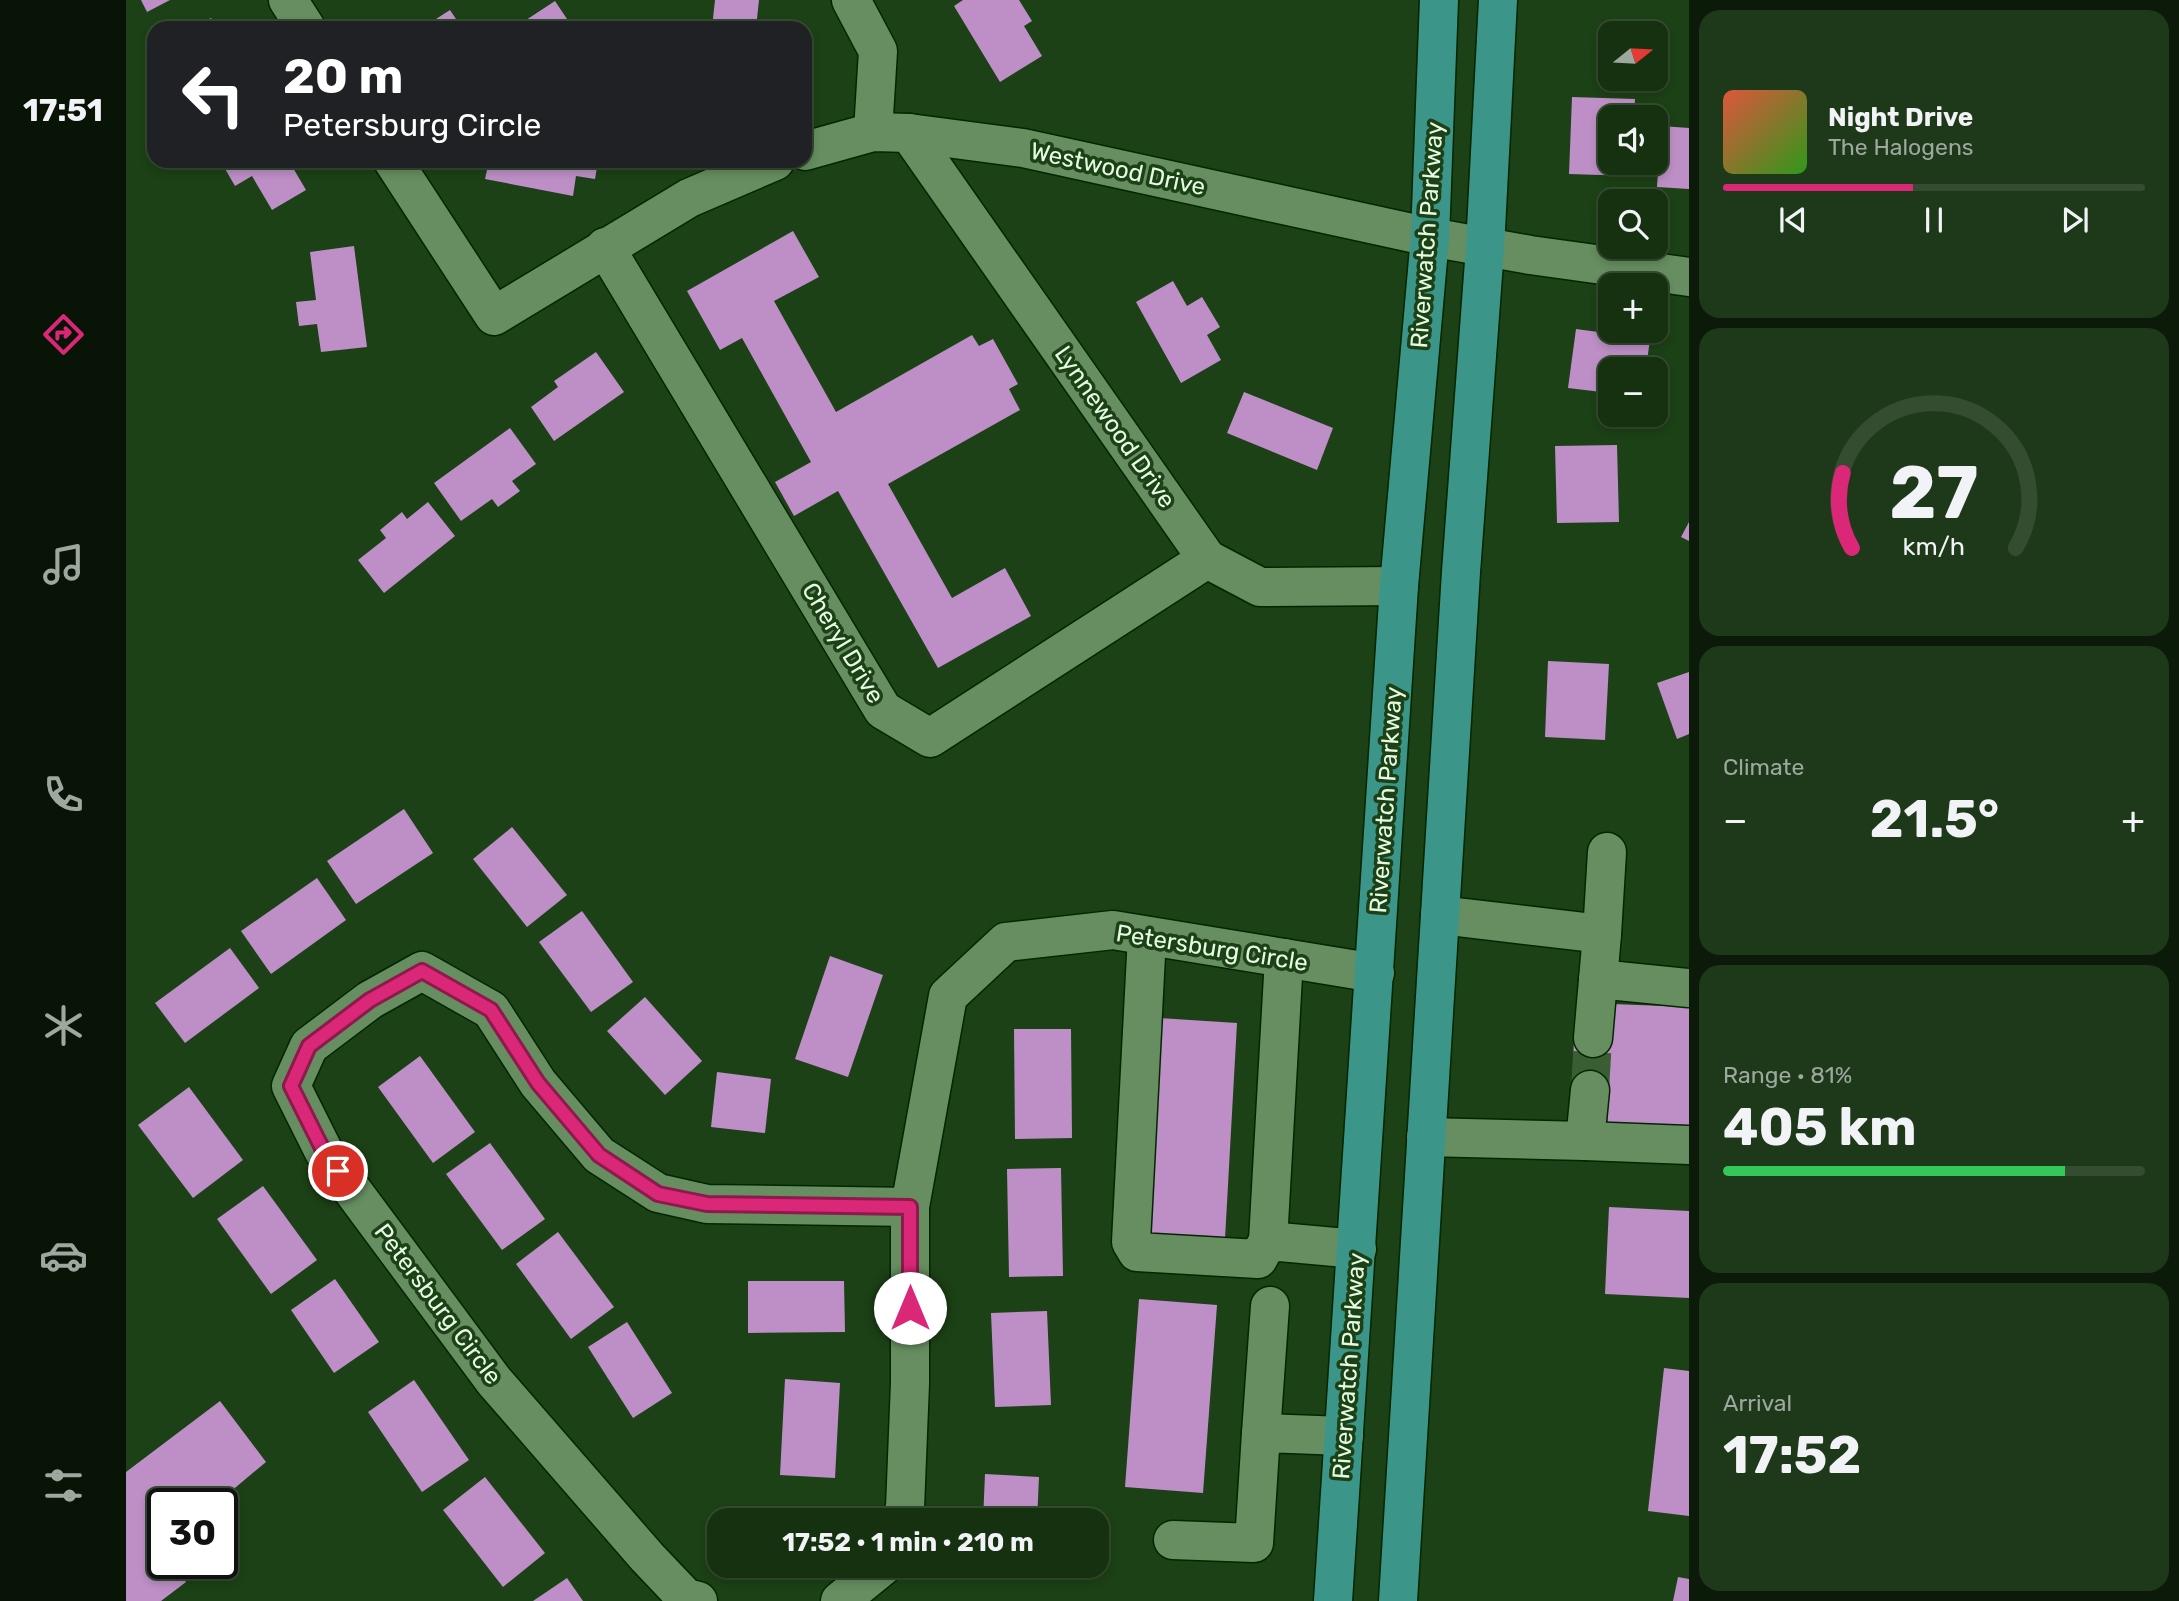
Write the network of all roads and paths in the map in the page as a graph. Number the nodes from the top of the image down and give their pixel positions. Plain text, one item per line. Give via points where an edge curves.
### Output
1 (288, 0) edge
2 (851, 0) edge
3 (1439, 0) edge
4 (1499, 0) edge
5 (302, 21) edge
6 (891, 132) junction
7 (812, 149) edge
8 (398, 168) edge
9 (759, 168) edge
10 (1430, 237) junction
11 (606, 247) junction
12 (1485, 248) junction
13 (1689, 277) edge
14 (1207, 559) junction
15 (1399, 586) junction
16 (1607, 852) dead end
17 (1440, 915) junction
18 (1602, 934) junction
19 (1147, 936) junction
20 (1284, 958) junction
21 (1375, 973) junction
22 (1598, 979) junction
23 (1689, 988) edge
24 (1593, 1038) tunnel mouth
25 (1590, 1090) tunnel mouth
26 (1426, 1137) junction
27 (1585, 1141) junction
28 (1689, 1145) edge
29 (910, 1207) junction
30 (1268, 1241) junction
31 (1357, 1249) junction
32 (1270, 1306) dead end
33 (1261, 1433) junction
34 (1344, 1436) junction
35 (905, 1508) edge
36 (1173, 1540) dead end
37 (868, 1578) edge
38 (698, 1601) edge
39 (840, 1601) edge
40 (1333, 1601) edge
41 (1398, 1601) edge

1 - 5 street
2 - 6 street via 878,51
3 - 10 main road, Riverwatch Parkway
4 - 12 main road
6 - 7 street, Westwood Drive
6 - 10 street, Westwood Drive via 1023,148
6 - 14 street, Lynnewood Drive
8 - 11 street via 495,316
9 - 11 street via 689,198
10 - 12 street, Westwood Drive
10 - 15 main road, Riverwatch Parkway
11 - 14 street, Cheryl Drive via 883,710 930,737
12 - 13 street, Westwood Drive
12 - 17 main road
14 - 15 street, Lynnewood Drive via 1261,587
15 - 21 main road, Riverwatch Parkway
16 - 18 street
17 - 18 street
17 - 26 main road
18 - 22 street
19 - 20 street, Petersburg Circle
19 - 29 street, Petersburg Circle via 1113,930 1006,942 948,996
19 - 30 street via 1131,1242 1138,1252 1258,1259
20 - 21 street, Petersburg Circle
20 - 30 street
21 - 31 main road, Riverwatch Parkway
22 - 23 street
22 - 24 street
25 - 27 street
26 - 27 street
26 - 41 main road
27 - 28 street
29 - 35 street, Petersburg Circle
29 - 38 street, Petersburg Circle via 707,1204 658,1194 599,1155 538,1083 491,1010 422,971 370,1000 309,1046 291,1086 324,1152 494,1381 646,1557 686,1598
30 - 31 street
31 - 34 main road, Riverwatch Parkway
32 - 33 street
33 - 34 street
33 - 36 street via 1254,1544
34 - 40 main road, Riverwatch Parkway
37 - 39 street

